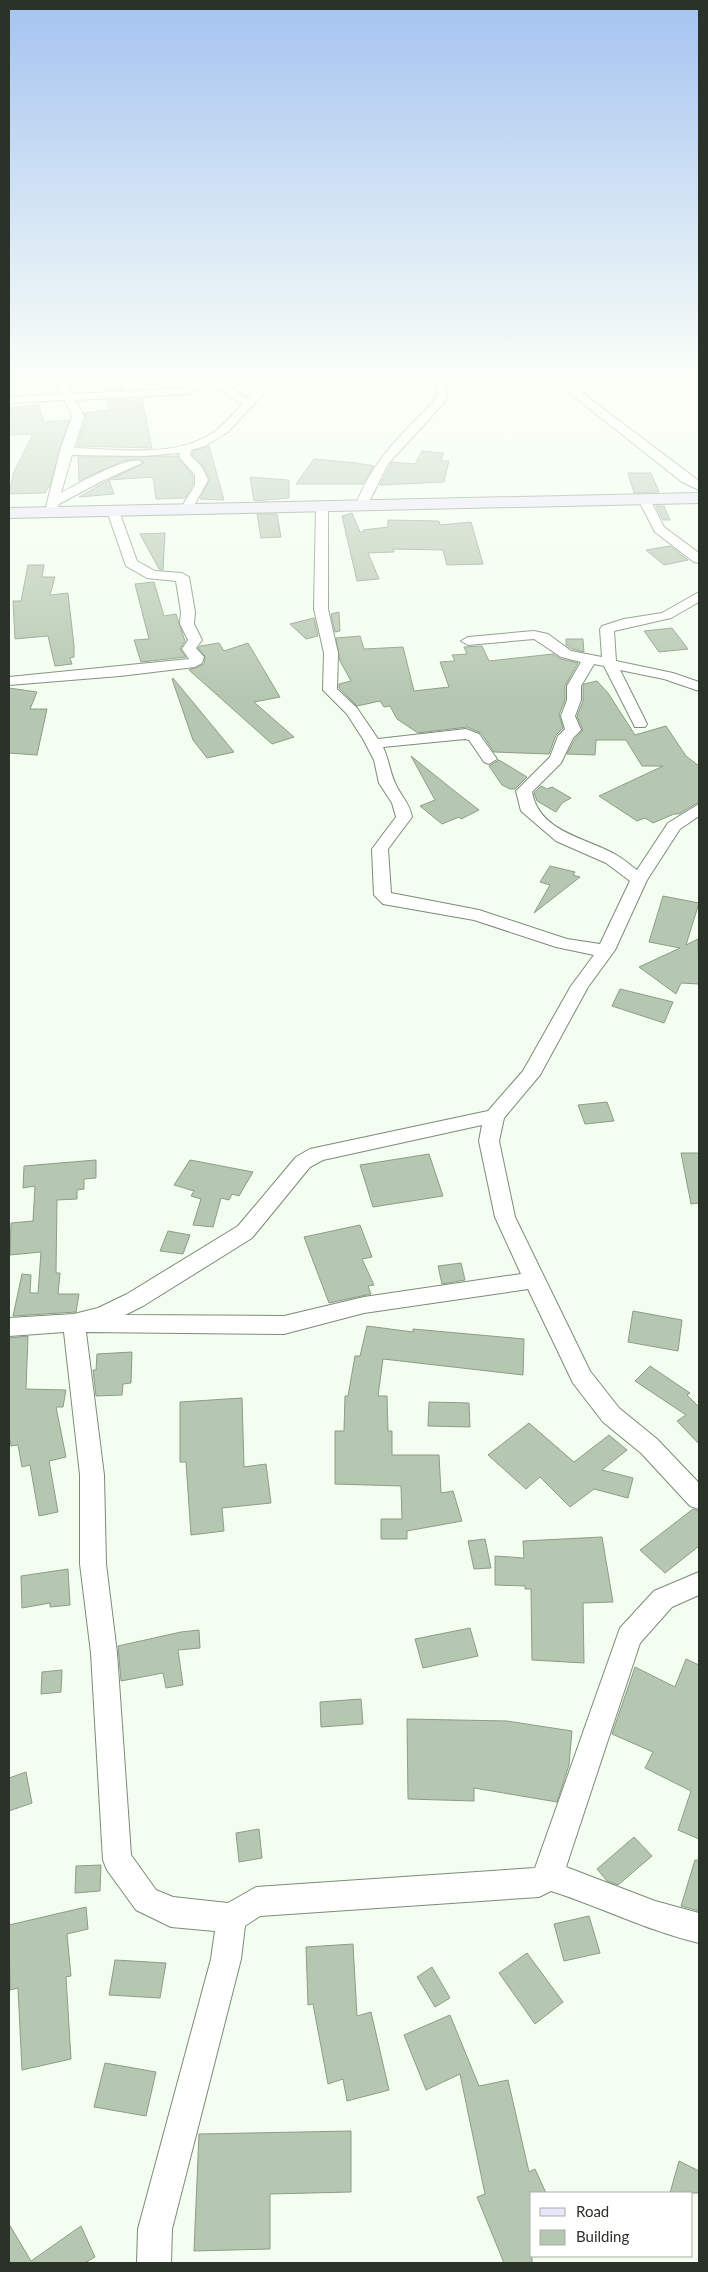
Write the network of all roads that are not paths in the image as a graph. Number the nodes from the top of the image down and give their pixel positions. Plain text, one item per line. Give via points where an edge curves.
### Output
1 (57, 485) edge
2 (87, 485) edge
3 (201, 485) edge
4 (368, 485) edge
5 (699, 498) edge
6 (644, 500) junction
7 (362, 505) junction
8 (52, 506) junction
9 (322, 506) junction
10 (187, 508) junction
11 (112, 511) junction
12 (9, 513) edge
13 (699, 560) edge
14 (699, 596) edge
15 (468, 641) dead end
16 (590, 659) junction
17 (609, 663) junction
18 (9, 681) edge
19 (699, 687) edge
20 (640, 724) dead end
21 (372, 744) junction
22 (490, 759) dead end
23 (699, 809) edge
24 (639, 880) junction
25 (606, 950) junction
26 (494, 1116) junction
27 (533, 1280) junction
28 (74, 1323) junction
29 (9, 1327) edge
30 (699, 1499) edge
31 (699, 1584) edge
32 (548, 1876) junction
33 (230, 1918) junction
34 (699, 1928) edge
35 (154, 2263) edge

1 - 8 street
2 - 8 street
3 - 10 street
4 - 7 street
5 - 6 main road
6 - 7 main road
6 - 13 street via 659,529
7 - 9 main road
8 - 11 main road
8 - 12 main road
9 - 10 main road
9 - 21 street via 320,609 331,652 330,690 343,698
10 - 11 main road
11 - 18 street via 131,563 152,575 182,577 187,624 195,640 190,648 197,657 195,662
14 - 17 street via 674,614 616,624 607,629
15 - 16 street via 534,634 566,654
16 - 17 street
16 - 24 street via 574,686 574,700 568,716 573,730 545,772 524,791 524,796 528,808 562,838 612,859
17 - 19 street via 668,676
17 - 20 street
21 - 22 street via 466,734 474,737
21 - 25 street via 404,817 380,849 383,895 389,900 491,918 584,950
23 - 24 street via 674,826
24 - 25 street
25 - 26 street via 580,986 530,1074
26 - 27 street via 489,1141 505,1217
26 - 28 street via 317,1154 303,1162 245,1232 135,1300 104,1315
27 - 28 street via 364,1305 284,1325
27 - 30 street via 581,1377 611,1415 648,1446
28 - 29 street
28 - 33 street via 92,1475 93,1564 104,1653 117,1860 146,1900 171,1912
31 - 32 street via 663,1599 629,1636
32 - 33 street via 539,1882 256,1902
32 - 34 street via 655,1916
33 - 35 street via 226,1959 155,2229

